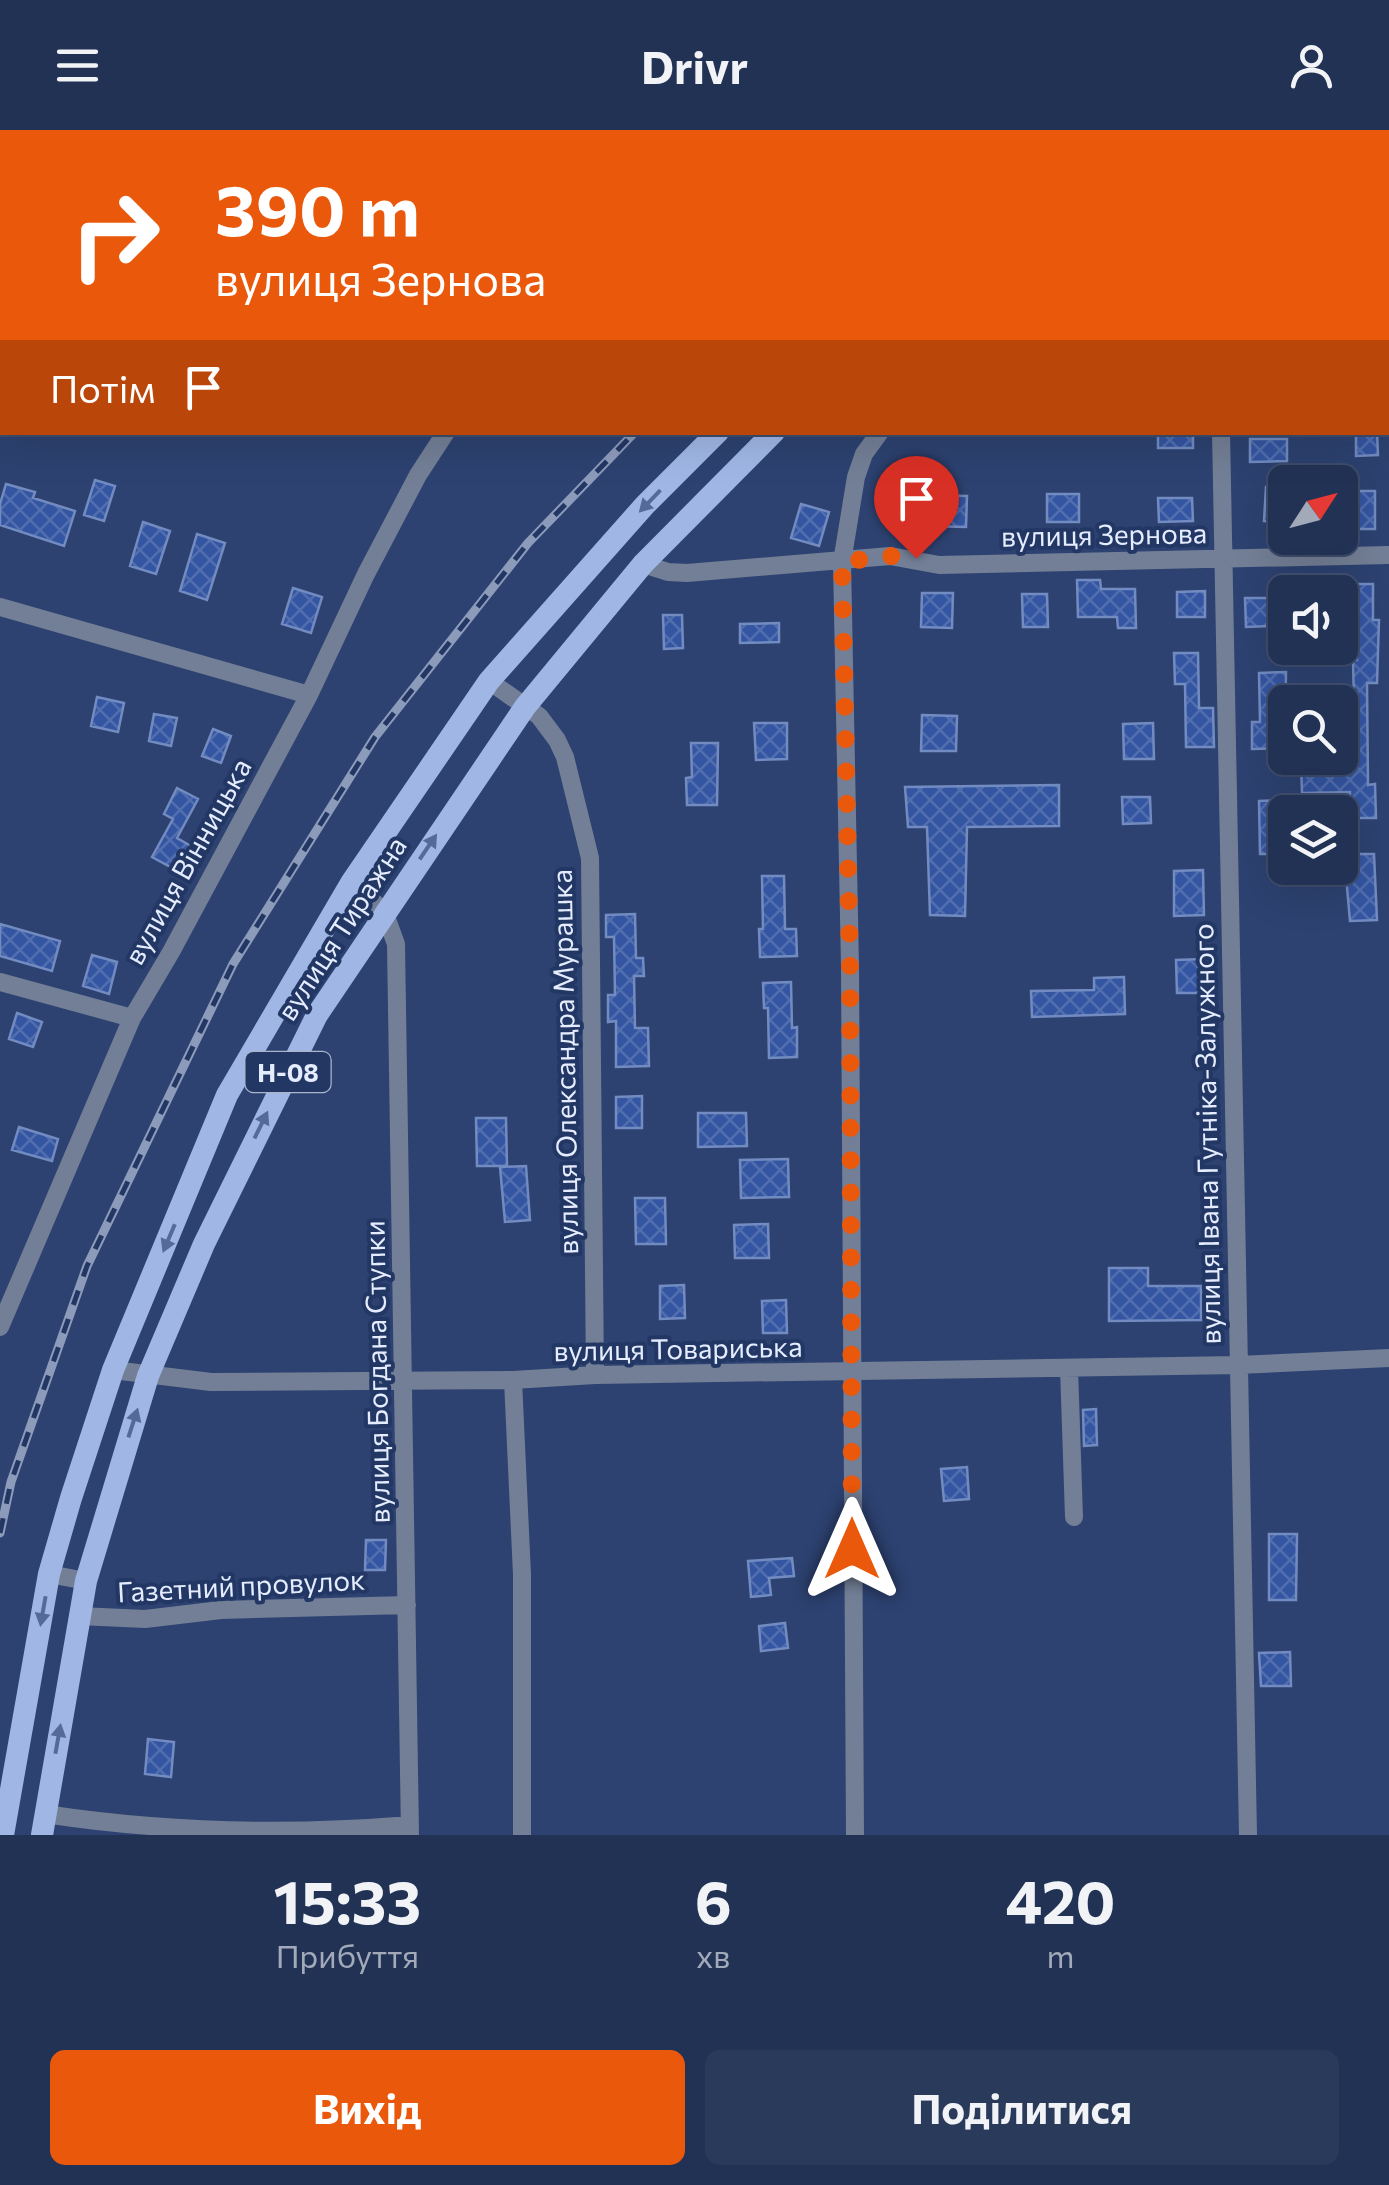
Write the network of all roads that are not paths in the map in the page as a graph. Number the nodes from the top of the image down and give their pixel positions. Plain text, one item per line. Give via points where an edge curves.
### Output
1 (444, 435) edge
2 (715, 435) edge
3 (771, 435) edge
4 (878, 435) edge
5 (1221, 435) edge
6 (1389, 555) edge
7 (1224, 558) junction
8 (842, 562) junction
9 (643, 564) junction
10 (0, 607) edge
11 (489, 681) junction
12 (309, 695) junction
13 (524, 707) junction
14 (351, 884) junction
15 (384, 911) junction
16 (0, 982) edge
17 (132, 1018) junction
18 (0, 1328) edge
19 (1389, 1358) edge
20 (1238, 1365) junction
21 (1069, 1368) junction
22 (113, 1370) junction
23 (851, 1371) junction
24 (148, 1376) junction
25 (596, 1376) junction
26 (404, 1378) junction
27 (513, 1380) junction
28 (1074, 1517) dead end
29 (50, 1574) junction
30 (86, 1582) junction
31 (407, 1604) junction
32 (78, 1616) junction
33 (44, 1824) edge
34 (410, 1830) edge
35 (2, 1835) edge
36 (522, 1835) edge
37 (855, 1835) edge
38 (1248, 1835) edge

1 - 12 street, вулиця Вінницька via 366,574
2 -> 11 main road, вулиця Тиражна / Н-08
3 - 9 main road, вулиця Тиражна / Н-08
4 - 8 street via 856,477
5 - 7 street, вулиця Івана Гутніка-Залужного
6 - 7 street, вулиця Зернова
7 - 8 street, вулиця Зернова via 939,565 890,556
7 - 20 street, вулиця Івана Гутніка-Залужного
8 - 9 street, вулиця Зернова via 687,573
8 - 23 street
9 - 13 main road, вулиця Тиражна / Н-08
10 - 12 street
11 - 13 street, вулиця Олександра Мурашка
11 - 14 main road, вулиця Тиражна / Н-08
12 - 17 street, вулиця Вінницька
15 -> 13 main road, вулиця Тиражна / Н-08
13 - 25 street, вулиця Олександра Мурашка via 550,729 565,757 590,858
14 - 15 street
14 -> 22 main road, вулиця Тиражна / Н-08 via 228,1095
24 -> 15 main road, вулиця Тиражна / Н-08 via 266,1113 317,1015
15 - 26 street, вулиця Богдана Ступки via 396,944 399,994
16 - 17 street
17 - 18 street, вулиця Вінницька
19 - 20 street, вулиця Товариська
20 - 21 street, вулиця Товариська
20 - 38 street, вулиця Івана Гутніка-Залужного
21 - 23 street, вулиця Товариська
21 - 28 street
22 - 24 street, вулиця Товариська
22 - 29 main road, вулиця Тиражна / Н-08
23 - 25 street, вулиця Товариська
23 - 37 street
24 - 26 street, вулиця Товариська via 211,1382
30 -> 24 main road, вулиця Тиражна / Н-08
25 - 27 street, вулиця Товариська
26 - 27 street, вулиця Товариська
26 - 31 street, вулиця Богдана Ступки
27 - 36 street via 522,1575
29 - 30 street
29 -> 35 main road, вулиця Тиражна / Н-08
30 - 32 main road, вулиця Тиражна / Н-08
31 - 32 street, Газетний провулок via 144,1619
31 - 34 street, вулиця Богдана Ступки
33 -> 32 main road, вулиця Тиражна / Н-08
33 - 34 street

